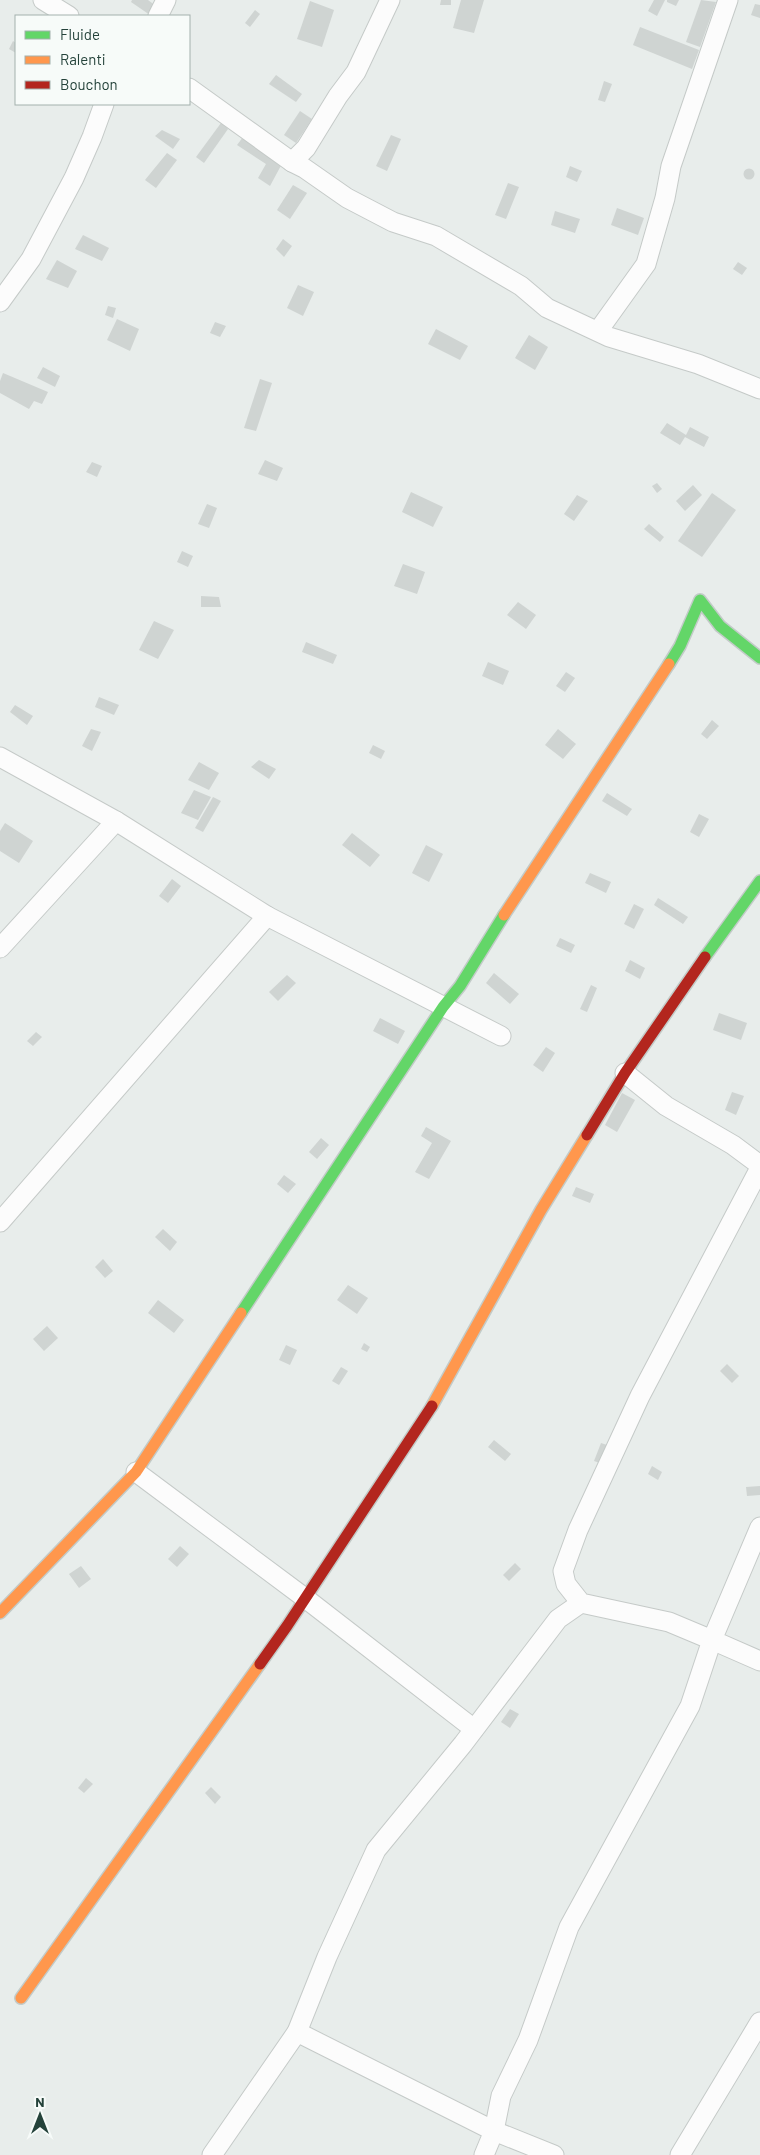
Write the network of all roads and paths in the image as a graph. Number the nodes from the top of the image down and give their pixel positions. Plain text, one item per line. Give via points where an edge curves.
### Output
1 (43, 0) edge
2 (166, 0) edge
3 (390, 0) edge
4 (728, 0) edge
5 (68, 15) edge
6 (158, 15) edge
7 (190, 89) edge
8 (104, 105) edge
9 (292, 162) junction
10 (0, 302) edge
11 (598, 331) junction
12 (760, 389) edge
13 (760, 658) edge
14 (0, 757) edge
15 (116, 821) junction
16 (760, 882) edge
17 (267, 916) junction
18 (0, 948) edge
19 (443, 1007) junction
20 (501, 1036) dead end
21 (625, 1073) junction
22 (760, 1167) edge
23 (0, 1222) edge
24 (136, 1472) junction
25 (760, 1527) edge
26 (305, 1598) junction
27 (581, 1603) junction
28 (0, 1613) edge
29 (712, 1640) junction
30 (760, 1661) edge
31 (474, 1729) junction
32 (21, 1998) dead end
33 (760, 2022) edge
34 (297, 2032) junction
35 (494, 2132) junction
36 (212, 2155) edge
37 (484, 2155) edge
38 (554, 2155) edge
39 (680, 2155) edge

1 - 5 street
2 - 6 street
3 - 9 street via 356,72 306,148
4 - 11 street via 671,166 646,264
7 - 9 street
8 - 10 street via 74,178 31,259
9 - 11 street via 347,198 393,222 436,236 521,286 546,308
11 - 12 street via 698,364
13 - 19 street via 720,626 700,600 680,646 460,986
14 - 15 street
15 - 17 street
15 - 18 street
16 - 21 street
17 - 19 street
17 - 23 street
19 - 20 street
19 - 24 street
21 - 22 street via 666,1106 733,1145
21 - 26 street via 541,1210 427,1415
22 - 27 street via 640,1396 578,1530 563,1571 566,1584
24 - 26 street
24 - 28 street
25 - 29 street
26 - 31 street
26 - 32 street
27 - 29 street via 669,1622
27 - 31 street via 558,1619
29 - 30 street
29 - 35 street via 690,1706 569,1927 528,2040 501,2096
31 - 34 street via 376,1850
33 - 39 street
34 - 35 street
34 - 36 street
35 - 37 street
35 - 38 street

